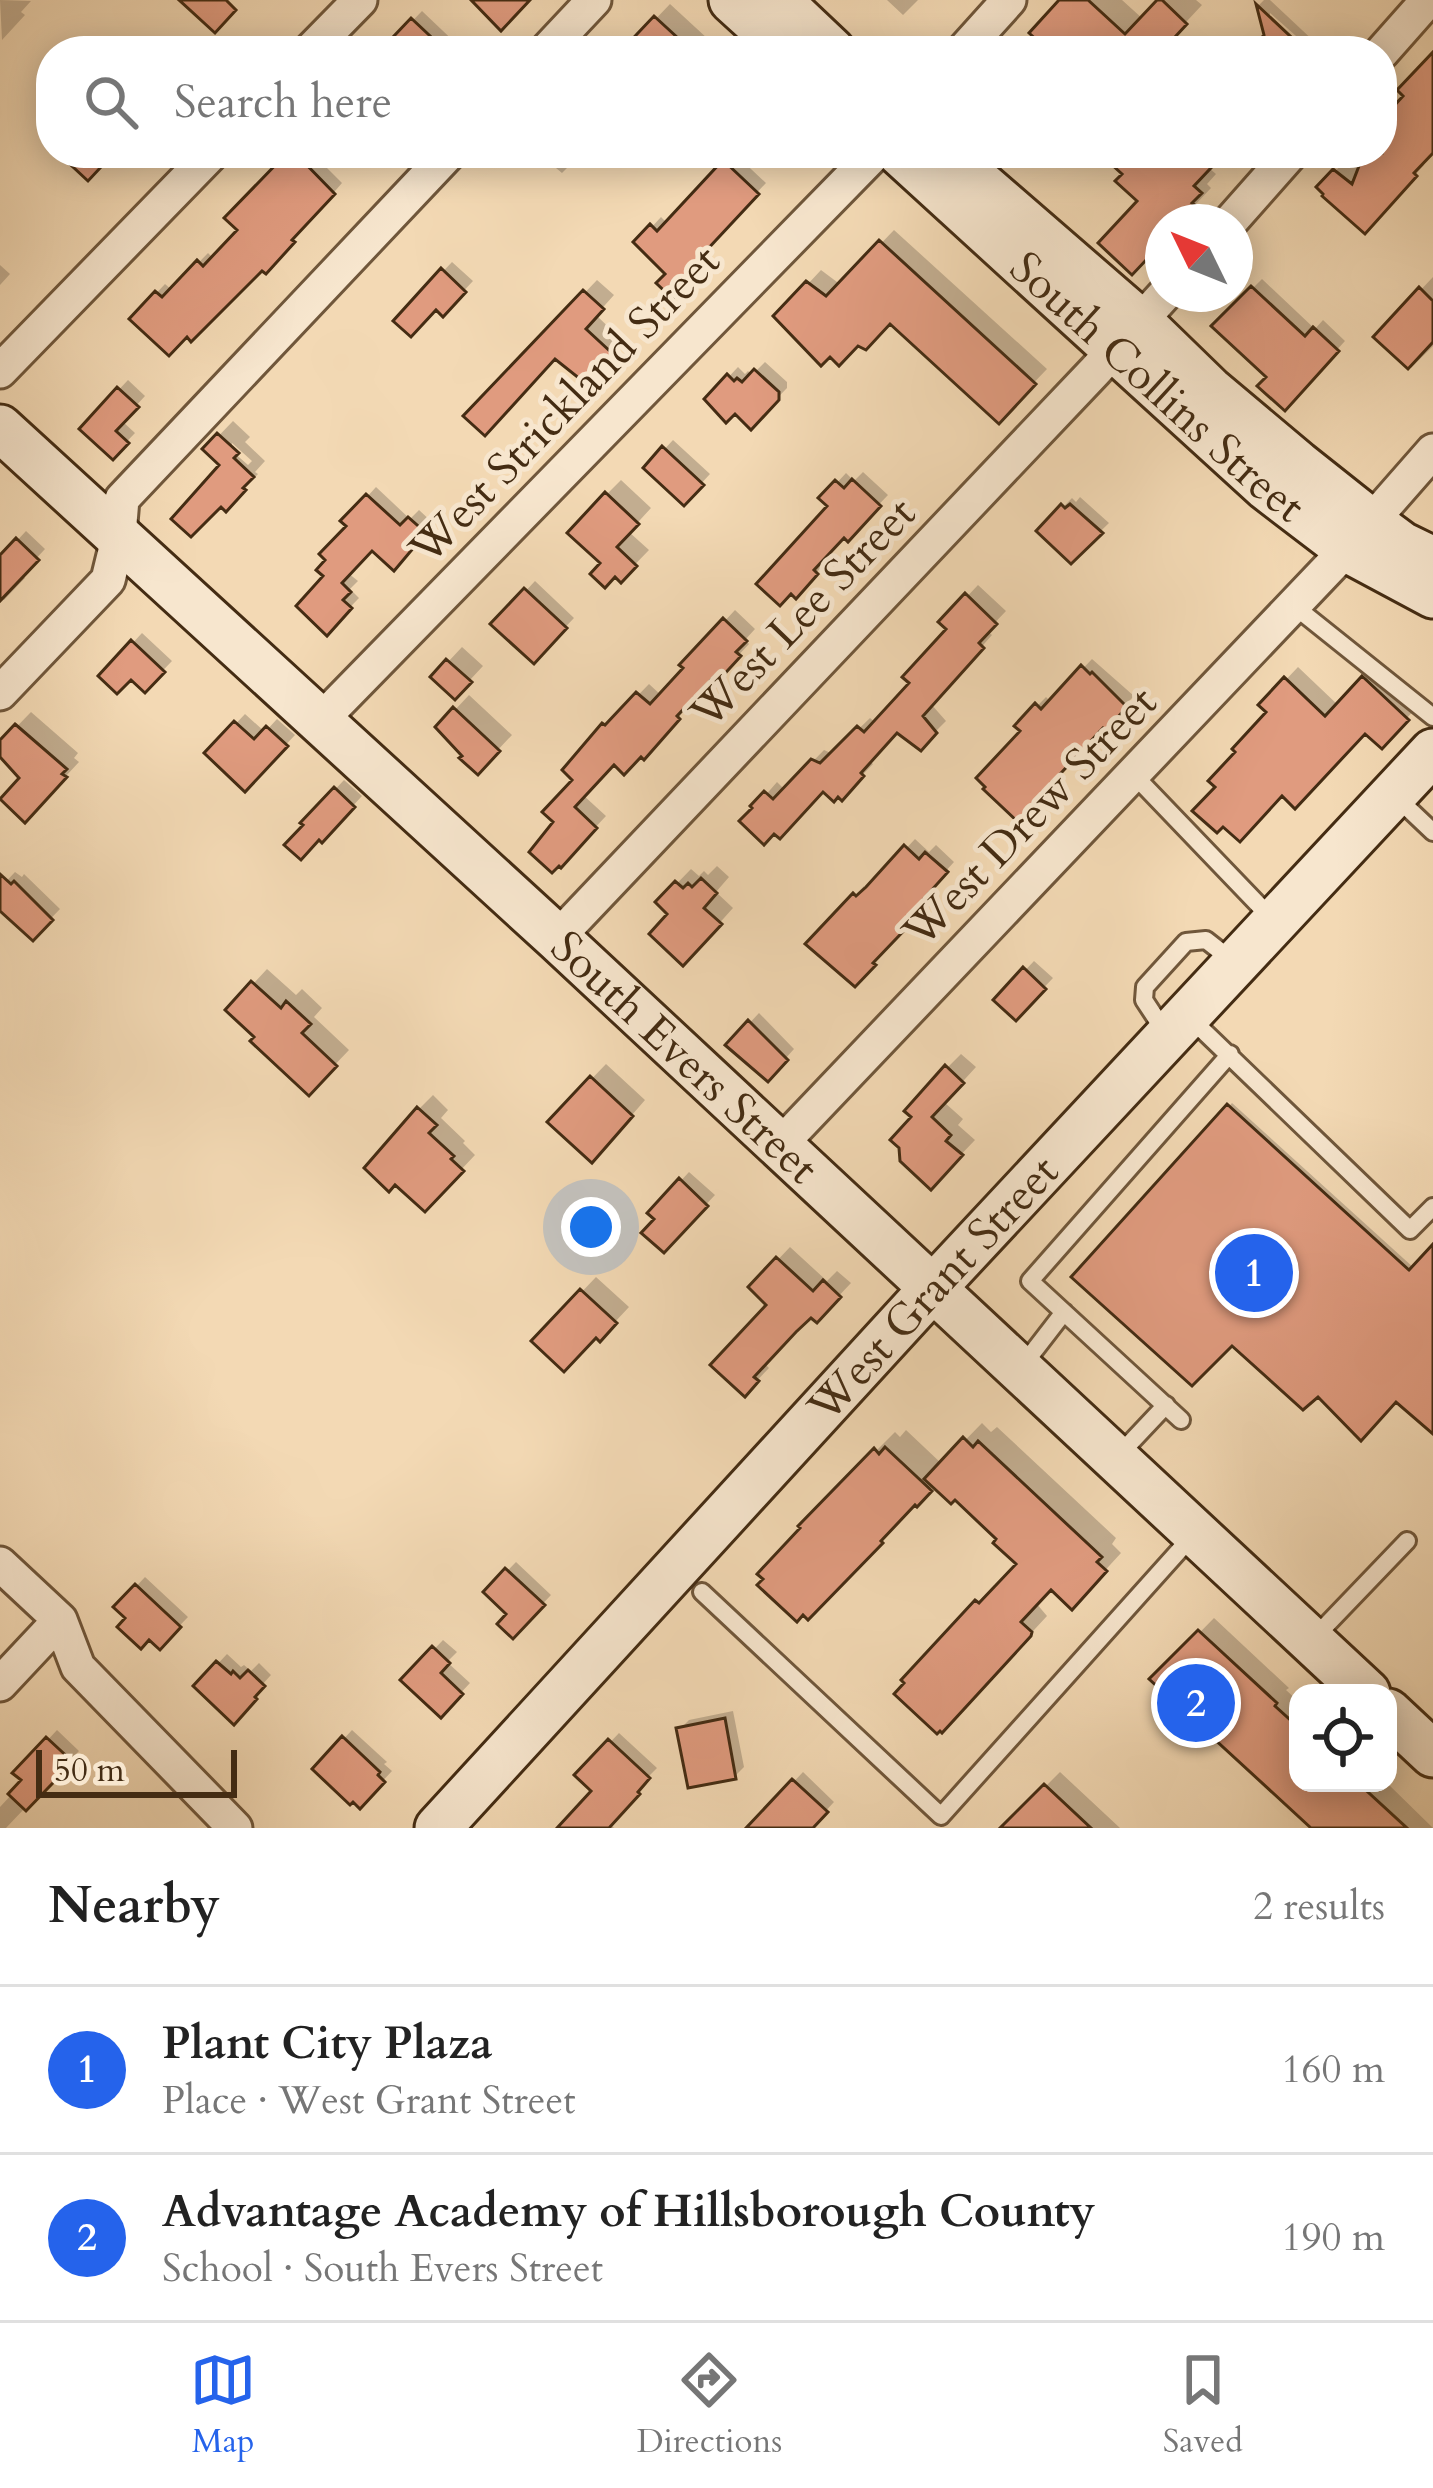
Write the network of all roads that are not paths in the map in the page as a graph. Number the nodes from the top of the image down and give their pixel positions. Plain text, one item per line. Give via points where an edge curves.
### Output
1 (360, 0) edge
2 (594, 0) edge
3 (732, 0) edge
4 (778, 0) edge
5 (1009, 0) edge
6 (1428, 0) edge
7 (325, 36) edge
8 (560, 36) edge
9 (772, 36) edge
10 (816, 36) edge
11 (976, 36) edge
12 (1396, 36) edge
13 (197, 168) edge
14 (435, 168) edge
15 (860, 168) edge
16 (921, 168) edge
17 (962, 168) edge
18 (1278, 168) edge
19 (1245, 204) edge
20 (1140, 322) edge
21 (0, 371) edge
22 (0, 428) edge
23 (1433, 451) edge
24 (119, 535) junction
25 (1359, 535) junction
26 (1433, 560) edge
27 (1433, 595) edge
28 (1293, 605) junction
29 (0, 693) edge
30 (1433, 717) edge
31 (320, 721) junction
32 (1433, 752) edge
33 (1133, 774) junction
34 (1393, 794) junction
35 (1433, 832) edge
36 (1274, 922) junction
37 (557, 938) junction
38 (1177, 1026) junction
39 (1230, 1054) junction
40 (778, 1147) junction
41 (1433, 1207) edge
42 (932, 1289) junction
43 (1064, 1312) junction
44 (1019, 1370) junction
45 (1166, 1405) junction
46 (1181, 1420) dead end
47 (1115, 1459) junction
48 (1195, 1533) junction
49 (1407, 1541) dead end
50 (0, 1564) edge
51 (702, 1592) dead end
52 (60, 1620) junction
53 (1311, 1641) junction
54 (0, 1684) edge
55 (1357, 1684) edge
56 (1397, 1720) edge
57 (1433, 1754) edge
58 (235, 1828) edge
59 (438, 1828) edge

1 - 7 street
2 - 8 street
3 - 9 street
4 - 10 street
5 - 11 street
6 - 12 street
13 - 21 street
14 - 24 street via 122,499
15 - 31 street, West Strickland Street
16 - 20 street, South Collins Street
17 - 20 street, South Collins Street
18 - 19 street
20 - 25 street, South Collins Street via 1265,487
20 - 37 street, West Lee Street
22 - 24 street, South Evers Street
23 - 25 street, West Drew Street
24 - 29 street via 108,580
24 - 31 street, South Evers Street
25 - 26 street, South Collins Street
25 - 27 street, South Collins Street
25 - 28 street, West Drew Street
28 - 30 lane
28 - 33 street, West Drew Street
31 - 37 street, South Evers Street
32 - 34 street, West Grant Street
33 - 36 lane
33 - 40 street, West Drew Street
34 - 35 lane
34 - 36 street, West Grant Street
36 - 38 street, West Grant Street
37 - 40 street, South Evers Street
38 - 39 lane
38 - 42 street, West Grant Street
39 - 41 lane via 1410,1230
39 - 43 lane via 1030,1281
40 - 42 street, South Evers Street
42 - 44 street, South Evers Street
42 - 59 street, West Grant Street
43 - 44 lane
43 - 45 lane
44 - 47 street, South Evers Street
45 - 46 lane
45 - 47 lane
47 - 48 street, South Evers Street
48 - 51 lane via 941,1816
48 - 53 street, South Evers Street
49 - 53 lane
50 - 52 street
52 - 54 street
52 - 58 street via 79,1667
53 - 55 street, South Evers Street
56 - 57 street

